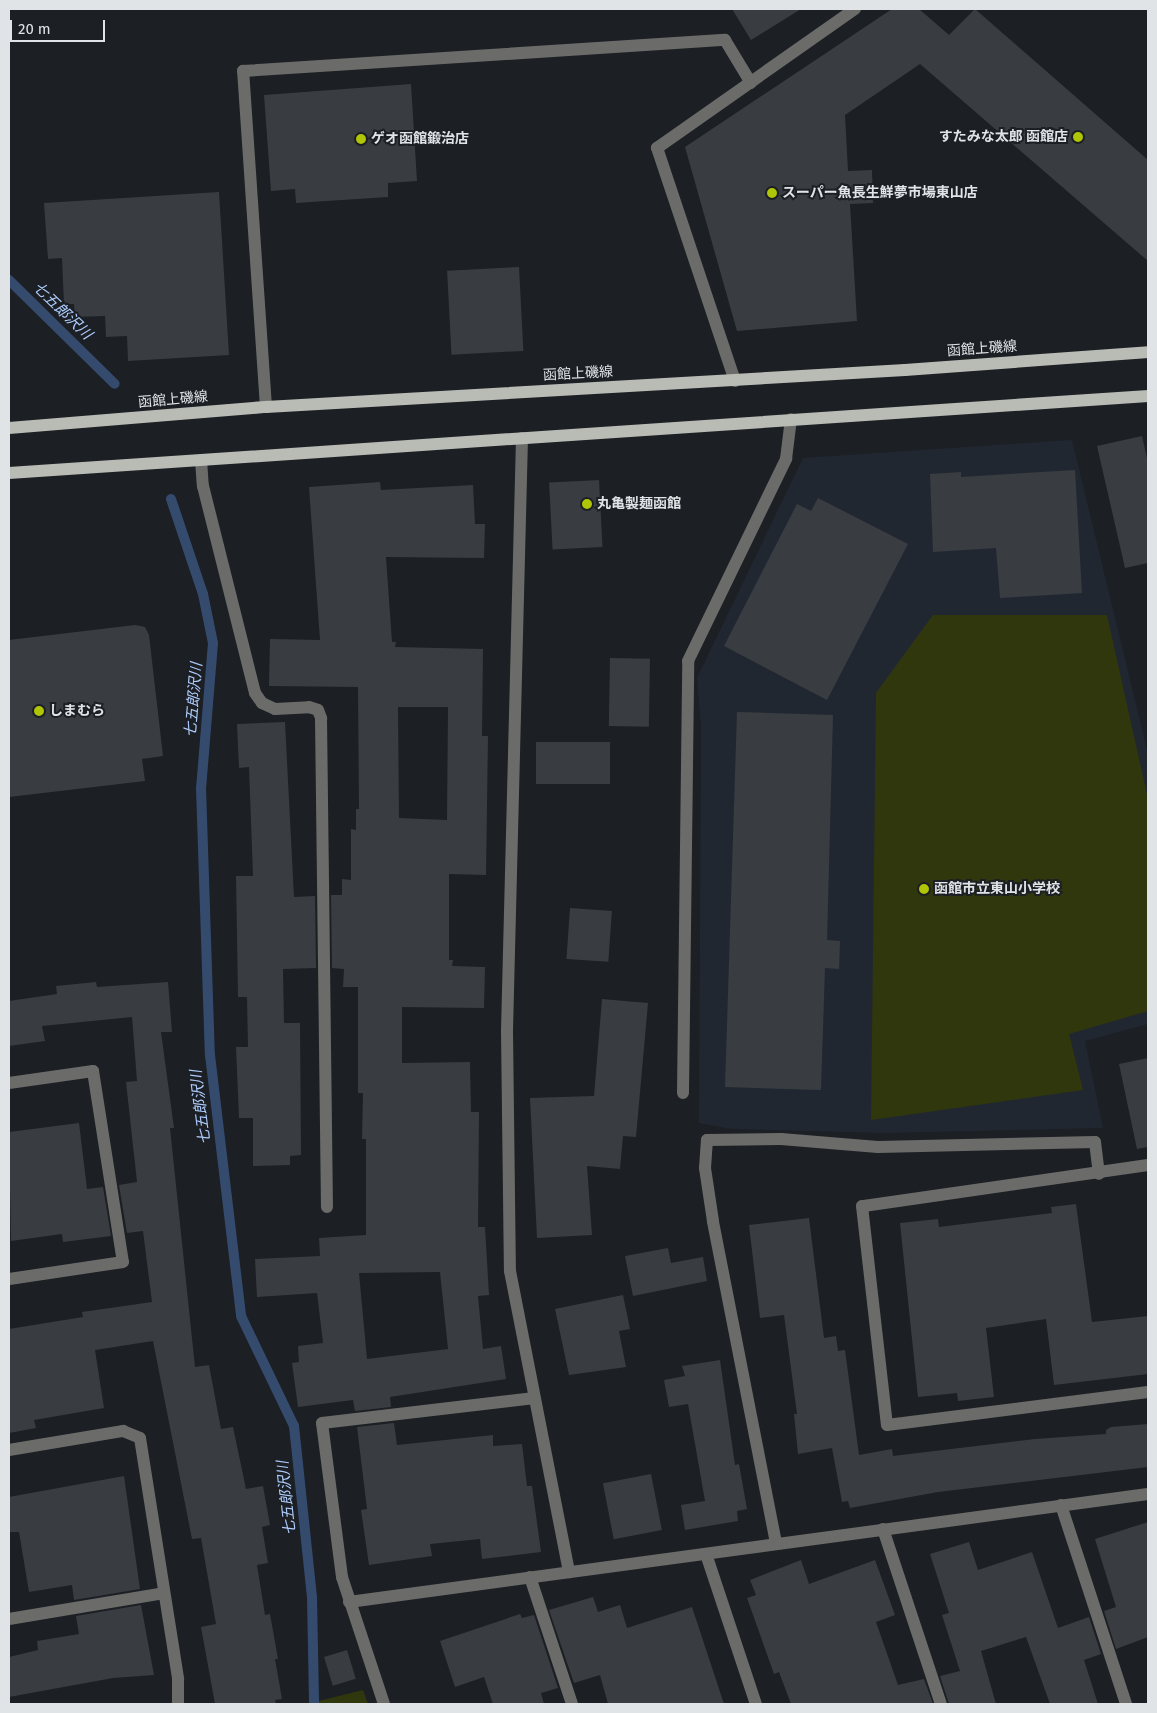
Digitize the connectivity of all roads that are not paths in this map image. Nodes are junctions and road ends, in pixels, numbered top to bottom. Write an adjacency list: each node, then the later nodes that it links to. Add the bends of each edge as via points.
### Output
1 (855, 9): 2 (street)
2 (751, 83): 4 (street, via 657,148); 6 (street, via 725,40 243,71)
3 (1148, 352): 4 (main road, 函館上磯線)
4 (735, 381): 6 (main road, 函館上磯線)
5 (1148, 396): 7 (main road)
6 (266, 407): 8 (main road, 函館上磯線)
7 (791, 419): 9 (main road); 13 (street, via 786,459 688,661)
8 (9, 428)
9 (522, 438): 10 (main road); 19 (street, via 510,887 507,1165 510,1271)
10 (201, 460): 11 (main road); 16 (street, via 203,486 255,693 262,703 275,709 309,707 318,710 321,718)
11 (9, 473)
12 (9, 1083): 17 (street, via 93,1071 123,1262)
13 (683, 1093)
14 (1148, 1166): 15 (street)
15 (1100, 1174): 18 (street, via 862,1206 887,1425); 24 (street, via 1095,1142 878,1147 781,1139 707,1140 705,1168 713,1221)
16 (327, 1207)
17 (9, 1279)
18 (1148, 1392)
19 (535, 1398): 26 (street); 29 (street, via 322,1423 342,1577)
20 (9, 1450): 28 (street, via 123,1431 140,1438)
21 (1148, 1494): 22 (street)
22 (1061, 1505): 23 (street); 36 (street)
23 (883, 1529): 24 (street); 35 (street)
24 (776, 1543): 25 (street)
25 (706, 1554): 26 (street); 34 (street)
26 (569, 1572): 27 (street)
27 (530, 1577): 29 (street); 33 (street)
28 (164, 1593): 30 (street); 31 (street, via 178,1679)
29 (349, 1602): 32 (street)
30 (9, 1619)
31 (178, 1704)
32 (384, 1704)
33 (572, 1704)
34 (756, 1704)
35 (941, 1704)
36 (1126, 1704)

